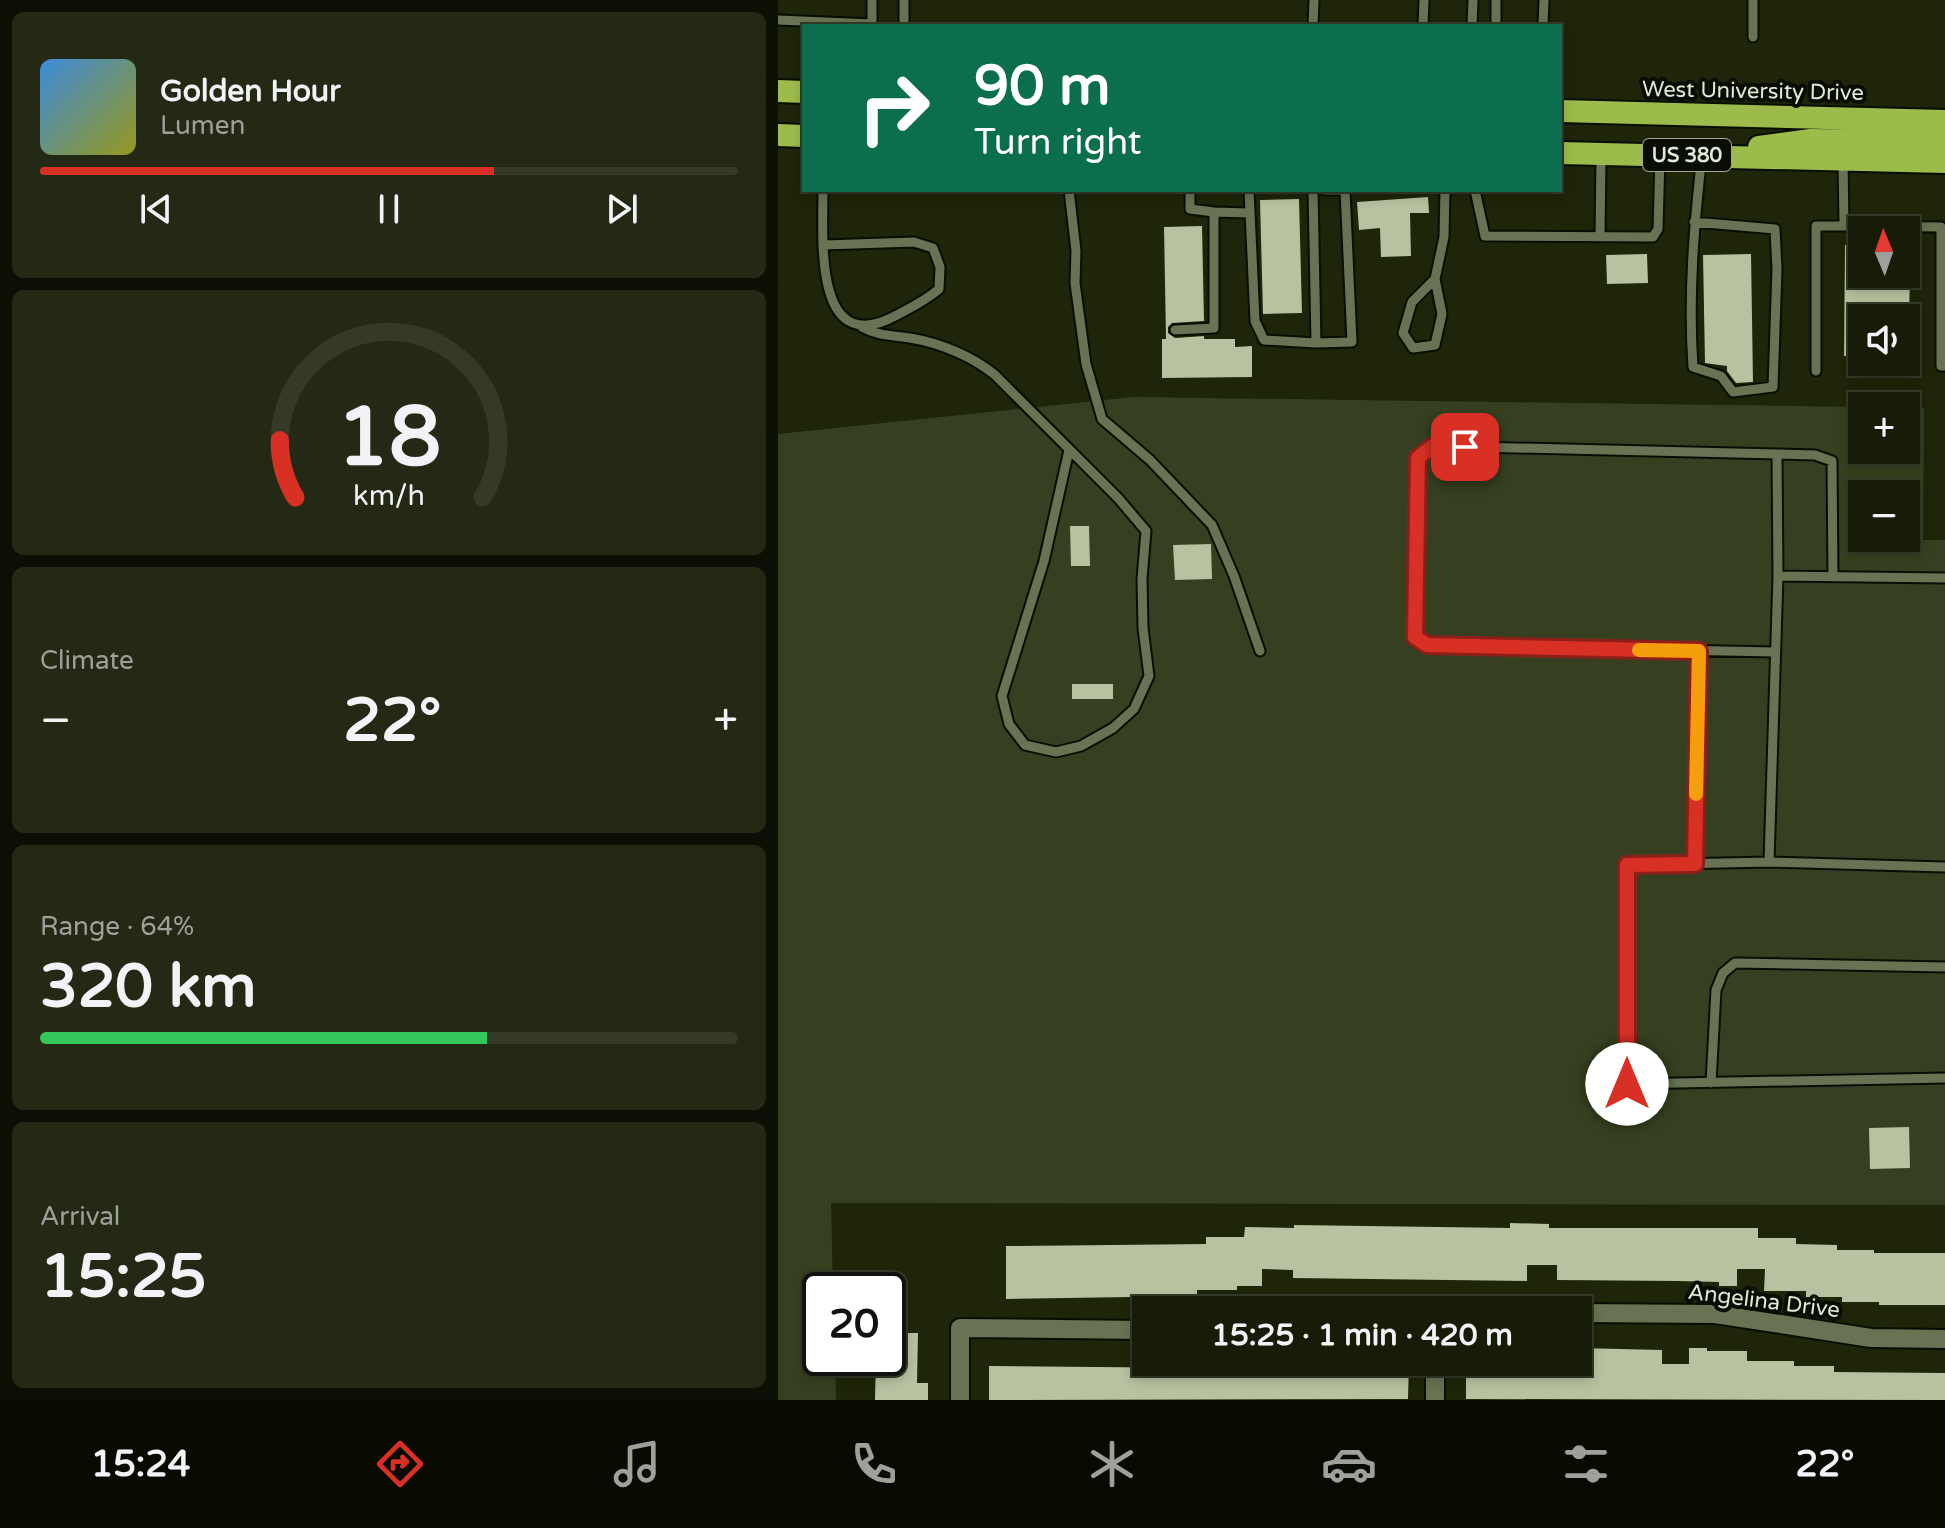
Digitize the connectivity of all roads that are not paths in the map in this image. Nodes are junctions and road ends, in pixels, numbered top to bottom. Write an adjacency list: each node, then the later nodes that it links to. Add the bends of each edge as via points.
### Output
1 (872, 0): 9 (lane, via 872,24)
2 (904, 0): 10 (lane)
3 (1314, 0): 11 (lane)
4 (1424, 0): 12 (lane)
5 (1473, 0): 13 (lane)
6 (1496, 0): 14 (lane)
7 (1544, 0): 15 (lane)
8 (1753, 0): 16 (lane)
9 (778, 20)
10 (904, 24)
11 (1313, 24)
12 (1423, 24)
13 (1472, 24)
14 (1496, 24)
15 (1543, 24)
16 (1753, 37)
17 (778, 91): 18 (highway)
18 (802, 92)
19 (1562, 111): 20 (highway, West University Drive / US 380)
20 (1945, 121)
21 (778, 135): 22 (highway)
22 (802, 136)
23 (1945, 142): 27 (highway, via 1811,140)
24 (1562, 153): 25 (highway, US 380)
25 (1601, 154): 26 (highway, US 380); 42 (lane)
26 (1660, 155): 27 (highway, US 380); 42 (lane, via 1658,229 1653,237)
27 (1702, 155): 28 (highway, US 380); 40 (lane)
28 (1843, 160): 29 (highway, US 380); 41 (lane)
29 (1945, 162)
30 (823, 192): 43 (lane)
31 (1069, 192): 55 (lane, via 1086,364 1102,419 1212,525)
32 (1190, 192): 38 (lane, via 1190,209)
33 (1249, 192): 39 (lane)
34 (1313, 192): 47 (lane)
35 (1345, 192): 47 (lane, via 1352,342)
36 (1445, 192): 44 (lane, via 1444,237)
37 (1475, 192): 42 (lane, via 1485,236)
38 (1214, 212): 39 (lane); 46 (lane, via 1214,328)
39 (1249, 213): 47 (lane, via 1255,321 1264,340)
40 (1694, 222): 40 (lane, via 1693,367 1721,376 1733,392 1773,387 1775,229)
41 (1844, 226): 48 (lane, via 1941,227); 49 (lane, via 1816,226)
42 (1600, 236)
43 (824, 245): 45 (lane, via 834,309); 45 (lane, via 914,242 933,248 940,267 939,289 925,302)
44 (1435, 279): 44 (lane, via 1412,302 1403,333 1413,348 1435,345 1442,314)
45 (862, 327): 50 (lane, via 980,362)
46 (1175, 330)
47 (1316, 343)
48 (1945, 366)
49 (1816, 371)
50 (1069, 450): 50 (lane, via 1146,531 1142,604 1149,676 1134,709 1113,728 1081,746 1056,752 1025,745 1009,724 1002,696 1044,561)
51 (1777, 454): 52 (lane); 53 (lane, via 1832,461); 56 (lane, via 1433,446 1418,458 1415,637 1427,645)
52 (1778, 576): 53 (lane); 57 (lane)
53 (1833, 577): 54 (lane)
54 (1945, 578)
55 (1260, 651)
56 (1699, 651): 57 (lane); 59 (lane)
57 (1775, 652): 58 (lane)
58 (1769, 862): 59 (lane); 60 (lane)
59 (1695, 864): 63 (lane, via 1627,865 1627,1084)
60 (1945, 867)
61 (1945, 967): 63 (lane, via 1735,963 1723,973 1716,990)
62 (1945, 1078): 63 (lane)
63 (1711, 1083)
64 (1592, 1313): 66 (street, Angelina Drive, via 1715,1314 1871,1338)
65 (1132, 1330): 68 (street, via 960,1328)
66 (1945, 1339)
67 (1435, 1376): 69 (street)
68 (960, 1400)
69 (1435, 1400)

